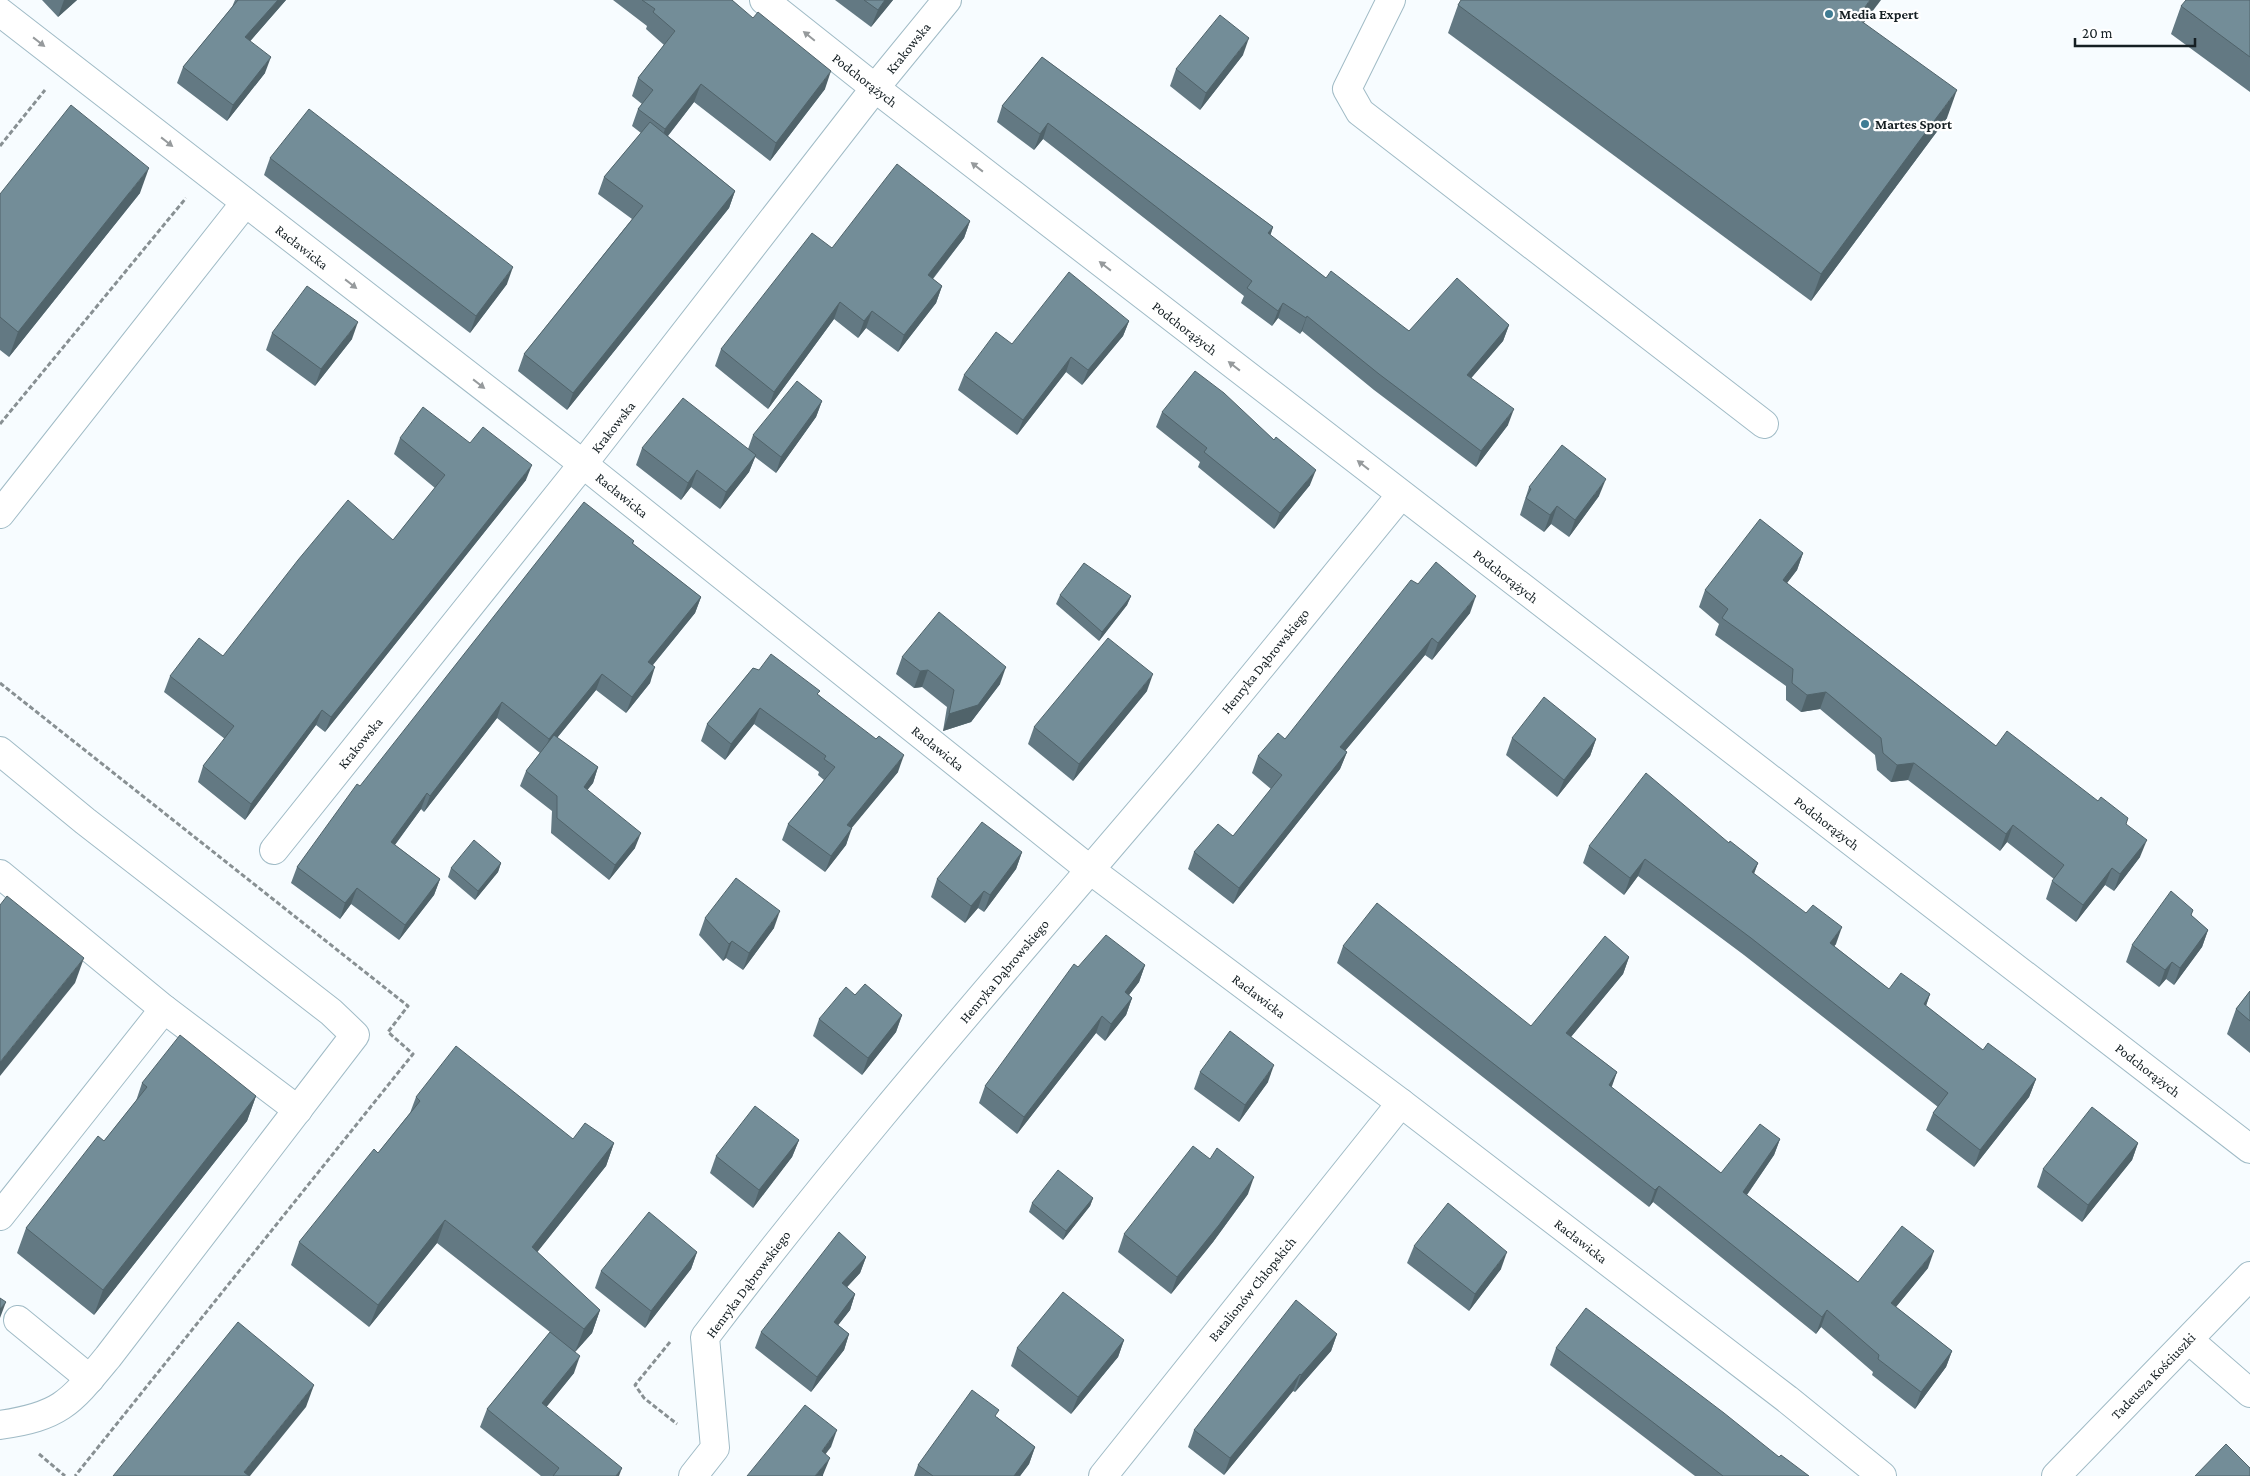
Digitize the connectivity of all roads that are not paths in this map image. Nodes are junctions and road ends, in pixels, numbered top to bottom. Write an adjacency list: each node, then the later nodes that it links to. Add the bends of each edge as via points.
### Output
1 (764, 0): 5 (street, Podchorążych, one-way to 1)
2 (947, 0): 5 (street, Krakowska)
3 (1392, 0): 7 (street, via 1347,89 1360,112)
4 (0, 12): 6 (street, Racławicka, one-way to 6)
5 (875, 88): 8 (street, Krakowska); 9 (street, Podchorążych, one-way to 5)
6 (246, 203): 8 (street, Racławicka, one-way to 8); 10 (street)
7 (1764, 424)
8 (583, 464): 12 (street, Krakowska); 13 (street, Racławicka)
9 (1401, 495): 13 (street, Henryka Dąbrowskiego, via 1183,761); 18 (street, Podchorążych)
10 (0, 514)
11 (0, 751): 17 (street, via 331,1012 355,1035)
12 (274, 850)
13 (1089, 869): 16 (street, Racławicka); 26 (street, Henryka Dąbrowskiego, via 784,1234 705,1338 715,1448)
14 (0, 874): 15 (street)
15 (164, 1010): 17 (street); 19 (street)
16 (1401, 1103): 27 (street, Batalionów Chłopskich); 28 (street, Racławicka)
17 (298, 1110): 23 (street)
18 (2250, 1149)
19 (0, 1216)
20 (2250, 1276): 22 (street, Tadeusza Kościuszki)
21 (18, 1320): 23 (street)
22 (2189, 1340): 24 (street); 29 (street, Tadeusza Kościuszki)
23 (90, 1379): 25 (street, via 70,1401 54,1411)
24 (2250, 1393)
25 (0, 1425)
26 (693, 1476)
27 (1103, 1476)
28 (1882, 1476)
29 (2056, 1476)

